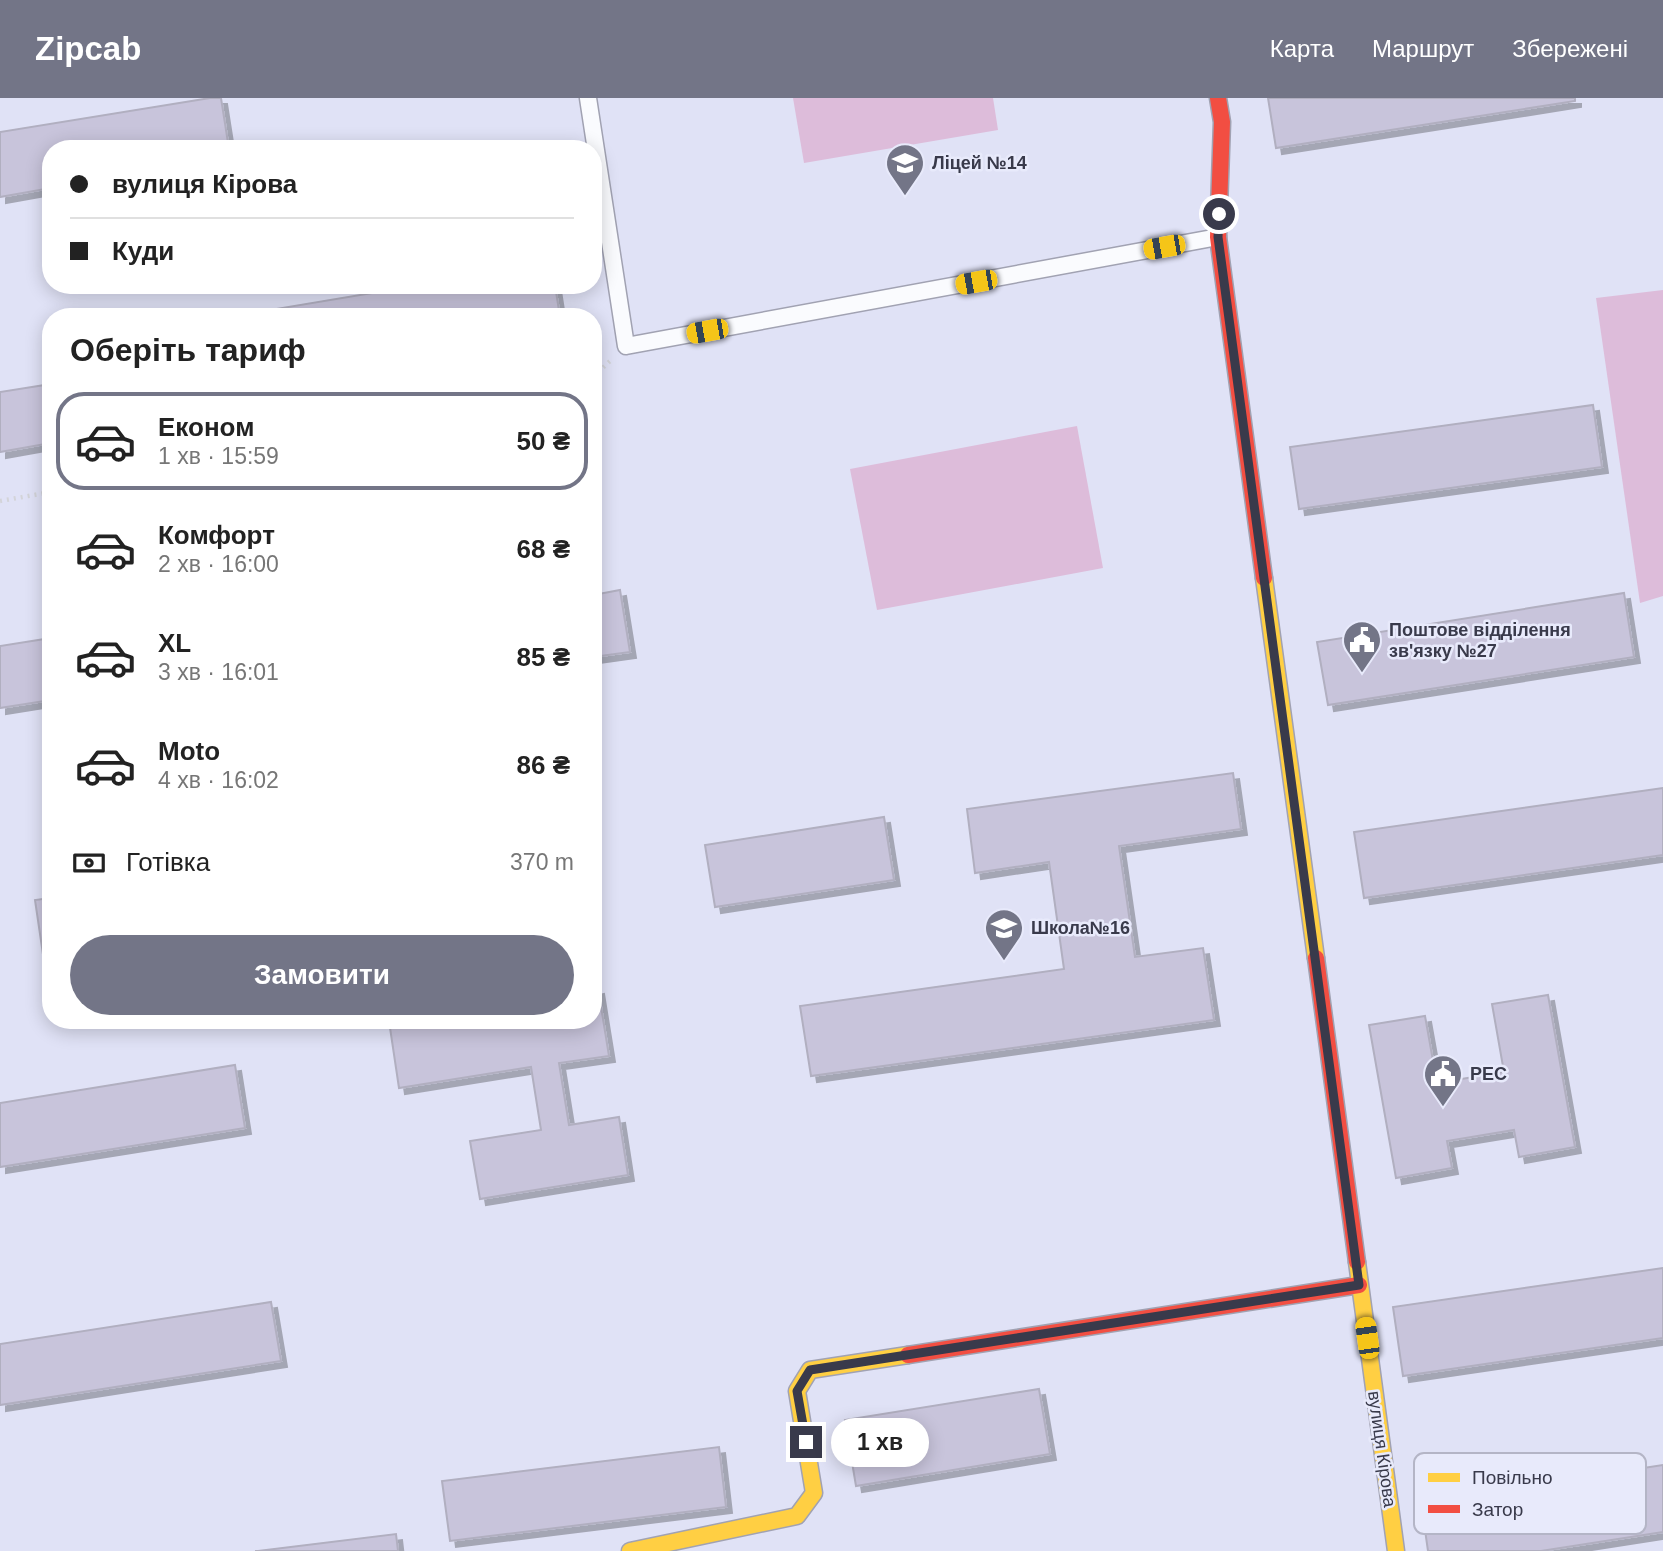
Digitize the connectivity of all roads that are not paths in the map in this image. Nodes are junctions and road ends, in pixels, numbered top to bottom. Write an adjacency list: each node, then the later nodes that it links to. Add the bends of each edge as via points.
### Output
1 (588, 98): 3 (lane)
2 (1218, 98): 5 (street, вулиця Кірова, via 1222,122)
3 (594, 140)
4 (602, 189): 5 (lane, via 626,346)
5 (1218, 237): 6 (street, вулиця Кірова)
6 (1359, 1285): 7 (street, via 810,1370 797,1391 814,1493 797,1516); 8 (street, вулиця Кірова)
7 (630, 1551)
8 (1396, 1551)

